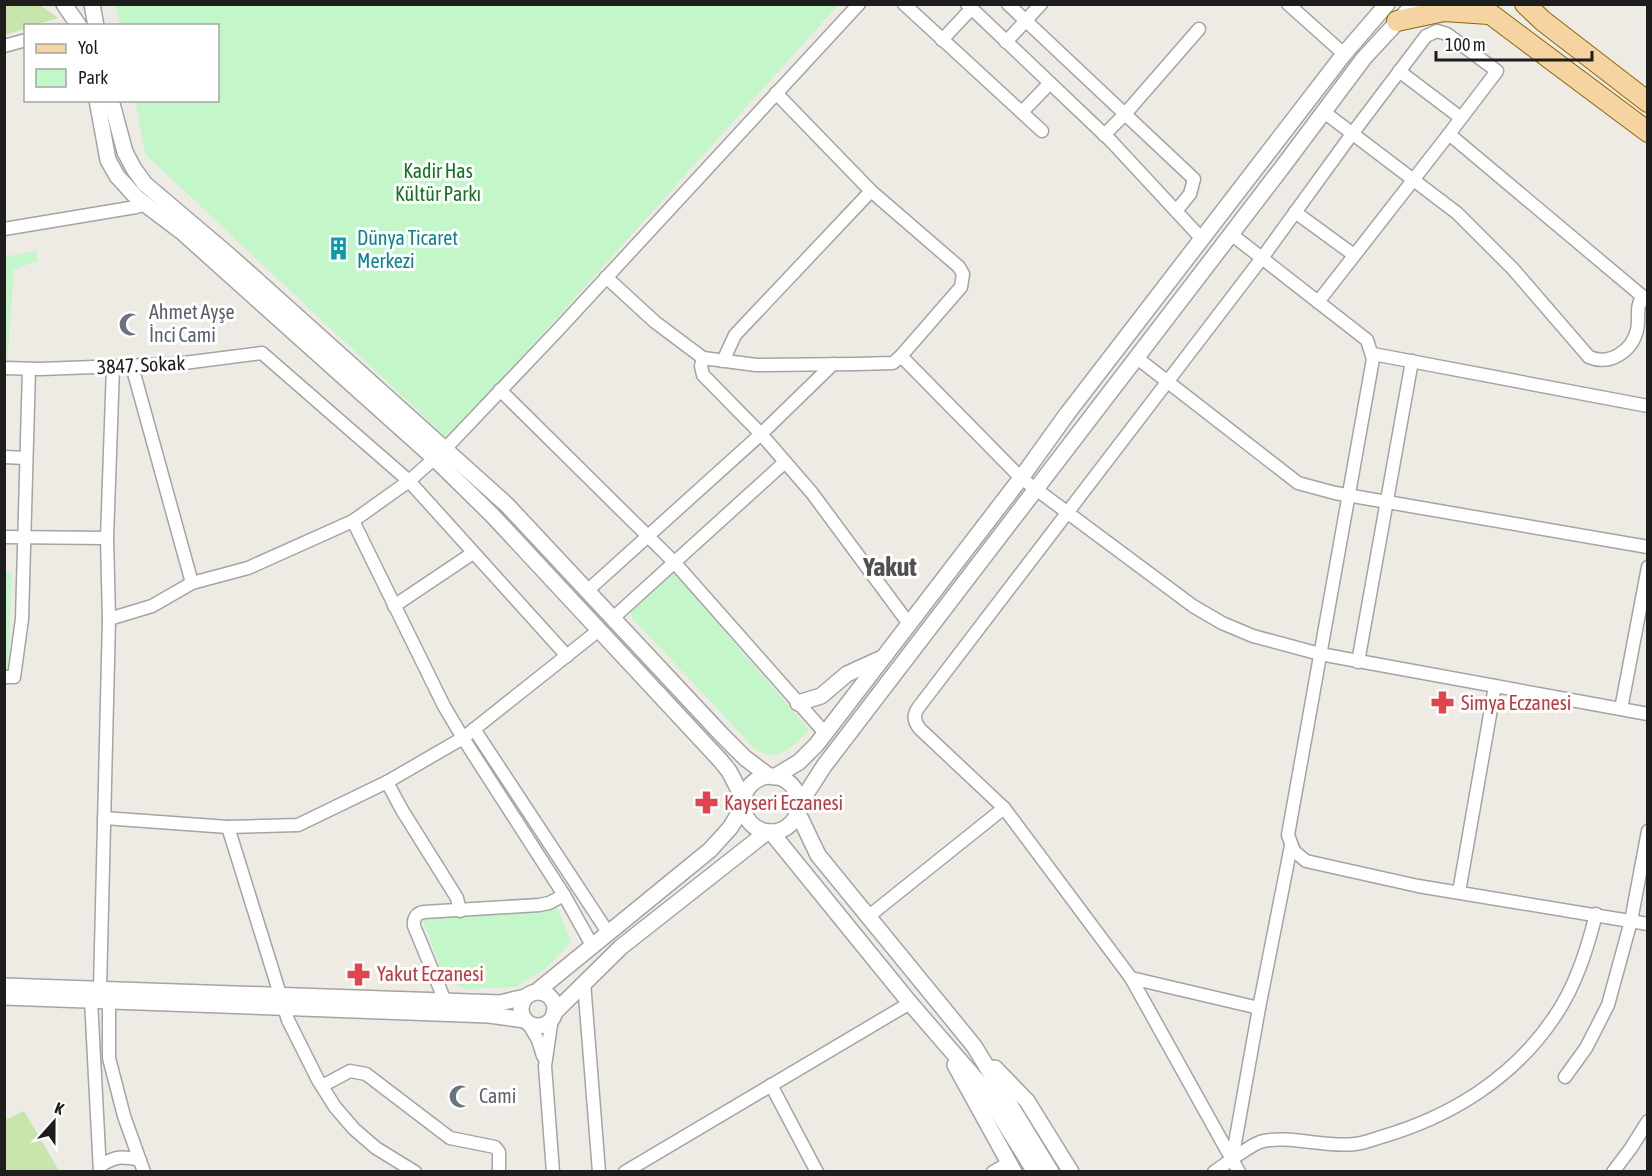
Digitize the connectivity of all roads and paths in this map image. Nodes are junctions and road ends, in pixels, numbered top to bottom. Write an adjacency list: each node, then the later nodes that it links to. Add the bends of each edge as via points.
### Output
1 (64, 4): 14 (street)
2 (92, 4): 15 (street)
3 (859, 4): 24 (street)
4 (904, 4): 18 (street)
5 (1008, 4): 13 (street)
6 (1041, 4): 13 (street)
7 (1288, 4): 21 (street)
8 (1414, 4): 12 (street)
9 (1525, 4): 27 (main road)
10 (969, 7): 18 (street); 19 (street)
11 (1483, 9): 12 (main road); 33 (main road)
12 (1392, 13): 21 (street); 29 (street)
13 (1026, 21): 19 (street); 30 (street)
14 (78, 24)
15 (96, 24)
16 (1199, 29): 30 (street)
17 (24, 40): 20 (street)
18 (942, 40): 28 (street)
19 (1006, 42): 23 (street)
20 (4, 45)
21 (1344, 54): 44 (street)
22 (1399, 71): 31 (street); 31 (street, via 1426,36 1437,31 1447,34 1497,71); 34 (street)
23 (1050, 83): 28 (street); 36 (street)
24 (776, 93): 38 (street); 47 (street)
25 (97, 102): 39 (street, via 108,160 117,176)
26 (112, 102): 65 (street, via 125,152 145,184 231,257)
27 (1647, 102)
28 (1022, 112): 32 (street)
29 (1323, 112): 34 (street); 43 (street)
30 (1125, 114): 36 (street); 40 (street, via 1194,179 1190,194)
31 (1461, 118): 35 (street)
32 (1042, 131)
33 (1647, 132)
34 (1352, 134): 37 (street); 41 (street)
35 (1449, 134): 37 (street); 48 (street)
36 (1104, 135): 40 (street)
37 (1413, 180): 45 (street); 48 (street, via 1485,240 1589,357 1612,359 1621,353 1633,340 1638,305)
38 (871, 191): 51 (street, via 958,267 963,277 961,287); 54 (street, via 735,335)
39 (145, 204): 42 (street); 65 (street)
40 (1176, 211): 44 (street)
41 (1295, 212): 45 (street); 46 (street)
42 (4, 229)
43 (1231, 234): 46 (street); 53 (street)
44 (1202, 239): 69 (street)
45 (1354, 255): 49 (street)
46 (1262, 258): 49 (street); 61 (street)
47 (606, 277): 52 (street); 62 (street)
48 (1645, 299)
49 (1318, 302): 50 (street, via 1367,340)
50 (1373, 354): 55 (street); 72 (street)
51 (901, 356): 56 (street, via 893,363); 69 (street)
52 (703, 358): 54 (street); 64 (street, via 703,375)
53 (1137, 358): 61 (street); 71 (street)
54 (723, 361): 56 (street, via 756,365)
55 (1412, 361): 63 (street); 73 (street)
56 (833, 364): 64 (street)
57 (132, 366): 58 (street, 3847. Sokak); 70 (street, 3847. Sokak, via 262,353); 84 (street)
58 (113, 367): 60 (street, 3847. Sokak); 79 (street)
59 (4, 368): 60 (street, 3847. Sokak)
60 (29, 369): 67 (street)
61 (1167, 382): 72 (street, via 1298,483); 74 (street)
62 (500, 390): 65 (street); 76 (street)
63 (1647, 406)
64 (761, 434): 68 (street); 76 (street)
65 (439, 454): 70 (street); 85 (street, via 507,505); 90 (street)
66 (4, 458): 67 (street)
67 (27, 458): 78 (street)
68 (785, 462): 82 (street); 89 (street)
69 (1021, 478): 71 (street); 89 (street)
70 (409, 481): 75 (street); 81 (street, 3847. Sokak)
71 (1036, 489): 74 (street); 106 (street, via 824,766)
72 (1349, 495): 73 (street); 91 (street)
73 (1388, 502): 80 (street); 94 (street)
74 (1067, 513): 91 (street, via 1207,615 1253,636); 107 (street, via 915,715 920,729)
75 (353, 521): 84 (street, via 248,568); 86 (street)
76 (648, 536): 82 (street); 85 (street)
77 (4, 537): 78 (street)
78 (24, 537): 79 (street); 95 (street, via 22,619 14,677)
79 (107, 538): 88 (street)
80 (1647, 547)
81 (473, 553): 86 (street); 92 (street, 3847. Sokak)
82 (674, 562): 87 (street); 97 (street)
83 (1647, 567): 98 (street)
84 (192, 583): 88 (street, via 152,606)
85 (587, 591): 87 (street)
86 (394, 606): 102 (street)
87 (613, 618): 103 (street, via 721,734)
88 (109, 619): 108 (street)
89 (909, 624): 93 (street)
90 (599, 630): 92 (street); 105 (street, via 720,760)
91 (1320, 654): 94 (street); 112 (street, via 1288,835)
92 (567, 656): 100 (street)
93 (883, 658): 97 (street, via 847,674 821,696); 101 (street)
94 (1358, 662): 96 (street)
95 (4, 677)
96 (1495, 686): 98 (street); 113 (street)
97 (798, 703): 101 (street)
98 (1621, 709): 99 (street)
99 (1647, 714)
100 (474, 729): 102 (street); 120 (street)
101 (825, 733): 103 (street, via 807,756)
102 (462, 738): 104 (street); 114 (street)
103 (771, 777): 105 (street, via 752,783); 106 (street, via 793,787)
104 (387, 782): 109 (street, via 298,825); 115 (street, via 457,898)
105 (743, 803): 111 (street, via 750,823); 120 (street, via 730,828 710,850)
106 (798, 808): 111 (street, via 785,828); 117 (street, via 818,855)
107 (1004, 808): 117 (street); 122 (street)
108 (104, 818): 109 (street); 126 (street)
109 (228, 826): 128 (street)
110 (1647, 831): 118 (street)
111 (769, 832): 123 (street, via 621,947); 130 (street)
112 (1291, 846): 113 (street, via 1306,861); 131 (street)
113 (1459, 892): 116 (street)
114 (564, 895): 115 (street, via 545,904); 121 (street)
115 (460, 910): 129 (street, via 421,912 414,920)
116 (1596, 914): 118 (street); 141 (street, via 1583,960 1554,1018 1526,1052 1479,1093 1428,1121 1368,1142 1338,1146 1260,1143)
117 (869, 916): 135 (street)
118 (1631, 921): 119 (street); 137 (street, via 1608,1005 1586,1048)
119 (1647, 924)
120 (609, 934): 121 (street)
121 (593, 947): 125 (street)
122 (1131, 978): 131 (street); 141 (street)
123 (584, 982): 132 (street); 148 (street)
124 (4, 986): 126 (street)
125 (531, 995): 129 (street, via 500,1003); 132 (street, via 541,992 550,998); 133 (street, via 521,1008)
126 (100, 997): 127 (street); 128 (street); 142 (street, via 124,1116); 144 (street)
127 (4, 998)
128 (282, 1001): 129 (street); 133 (street, via 489,1015); 139 (street, via 293,1032)
129 (445, 1001)
130 (910, 1003): 134 (street); 138 (street)
131 (1259, 1008): 141 (street)
132 (553, 1016): 133 (street, via 539,1026); 136 (street)
133 (526, 1022): 136 (street, via 540,1045)
134 (939, 1036): 143 (street); 152 (street, via 981,1085)
135 (974, 1046): 153 (street); 154 (street, via 1027,1101)
136 (545, 1066): 147 (street)
137 (1564, 1077)
138 (771, 1085): 149 (street); 150 (street)
139 (322, 1086): 145 (street, via 354,1129); 146 (street, via 350,1071 366,1074 450,1138 495,1147 499,1152)
140 (1647, 1121): 157 (street)
141 (1232, 1160): 155 (street); 156 (street)
142 (142, 1166): 144 (street, via 124,1156 110,1160)
143 (1012, 1167): 151 (street)
144 (100, 1169)
145 (415, 1172)
146 (499, 1172)
147 (553, 1172)
148 (599, 1172)
149 (626, 1172)
150 (817, 1172)
151 (993, 1172)
152 (1035, 1172)
153 (1051, 1172)
154 (1071, 1172)
155 (1214, 1172)
156 (1239, 1172)
157 (1613, 1172)

